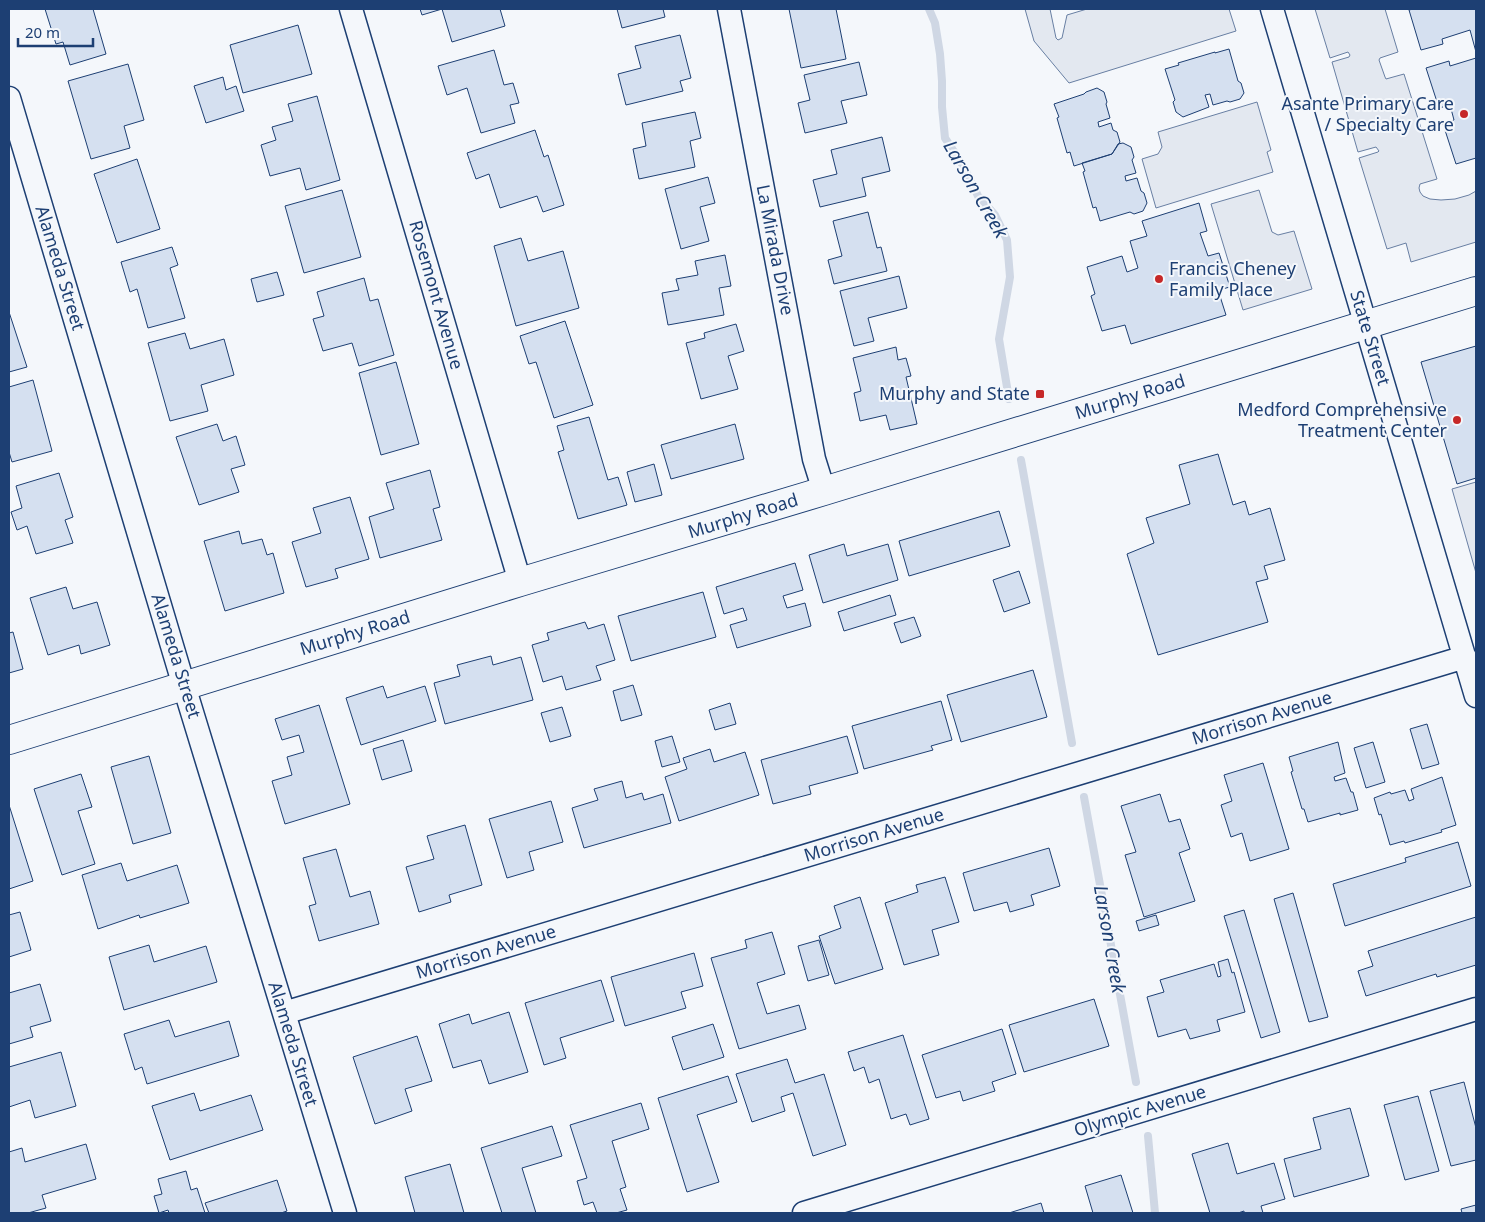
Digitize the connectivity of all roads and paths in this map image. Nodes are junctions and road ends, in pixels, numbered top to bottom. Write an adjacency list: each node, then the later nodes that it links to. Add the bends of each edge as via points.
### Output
1 (351, 9): 8 (street, Rosemont Avenue)
2 (729, 9): 7 (street, La Mirada Drive, via 814,459)
3 (1272, 9): 6 (street, State Street)
4 (9, 98): 10 (street, Alameda Street)
5 (1476, 291): 6 (street, Murphy Road)
6 (1366, 325): 7 (street, Murphy Road); 9 (street, State Street)
7 (824, 491): 8 (street, Murphy Road)
8 (520, 582): 10 (street, Murphy Road)
9 (1465, 656): 11 (street, State Street); 14 (street, Morrison Avenue)
10 (184, 686): 12 (street, Murphy Road); 14 (street, Alameda Street)
11 (1476, 696)
12 (9, 740)
13 (1476, 1009): 16 (street, Olympic Avenue)
14 (284, 1013): 15 (street, Alameda Street)
15 (345, 1213)
16 (804, 1213)

